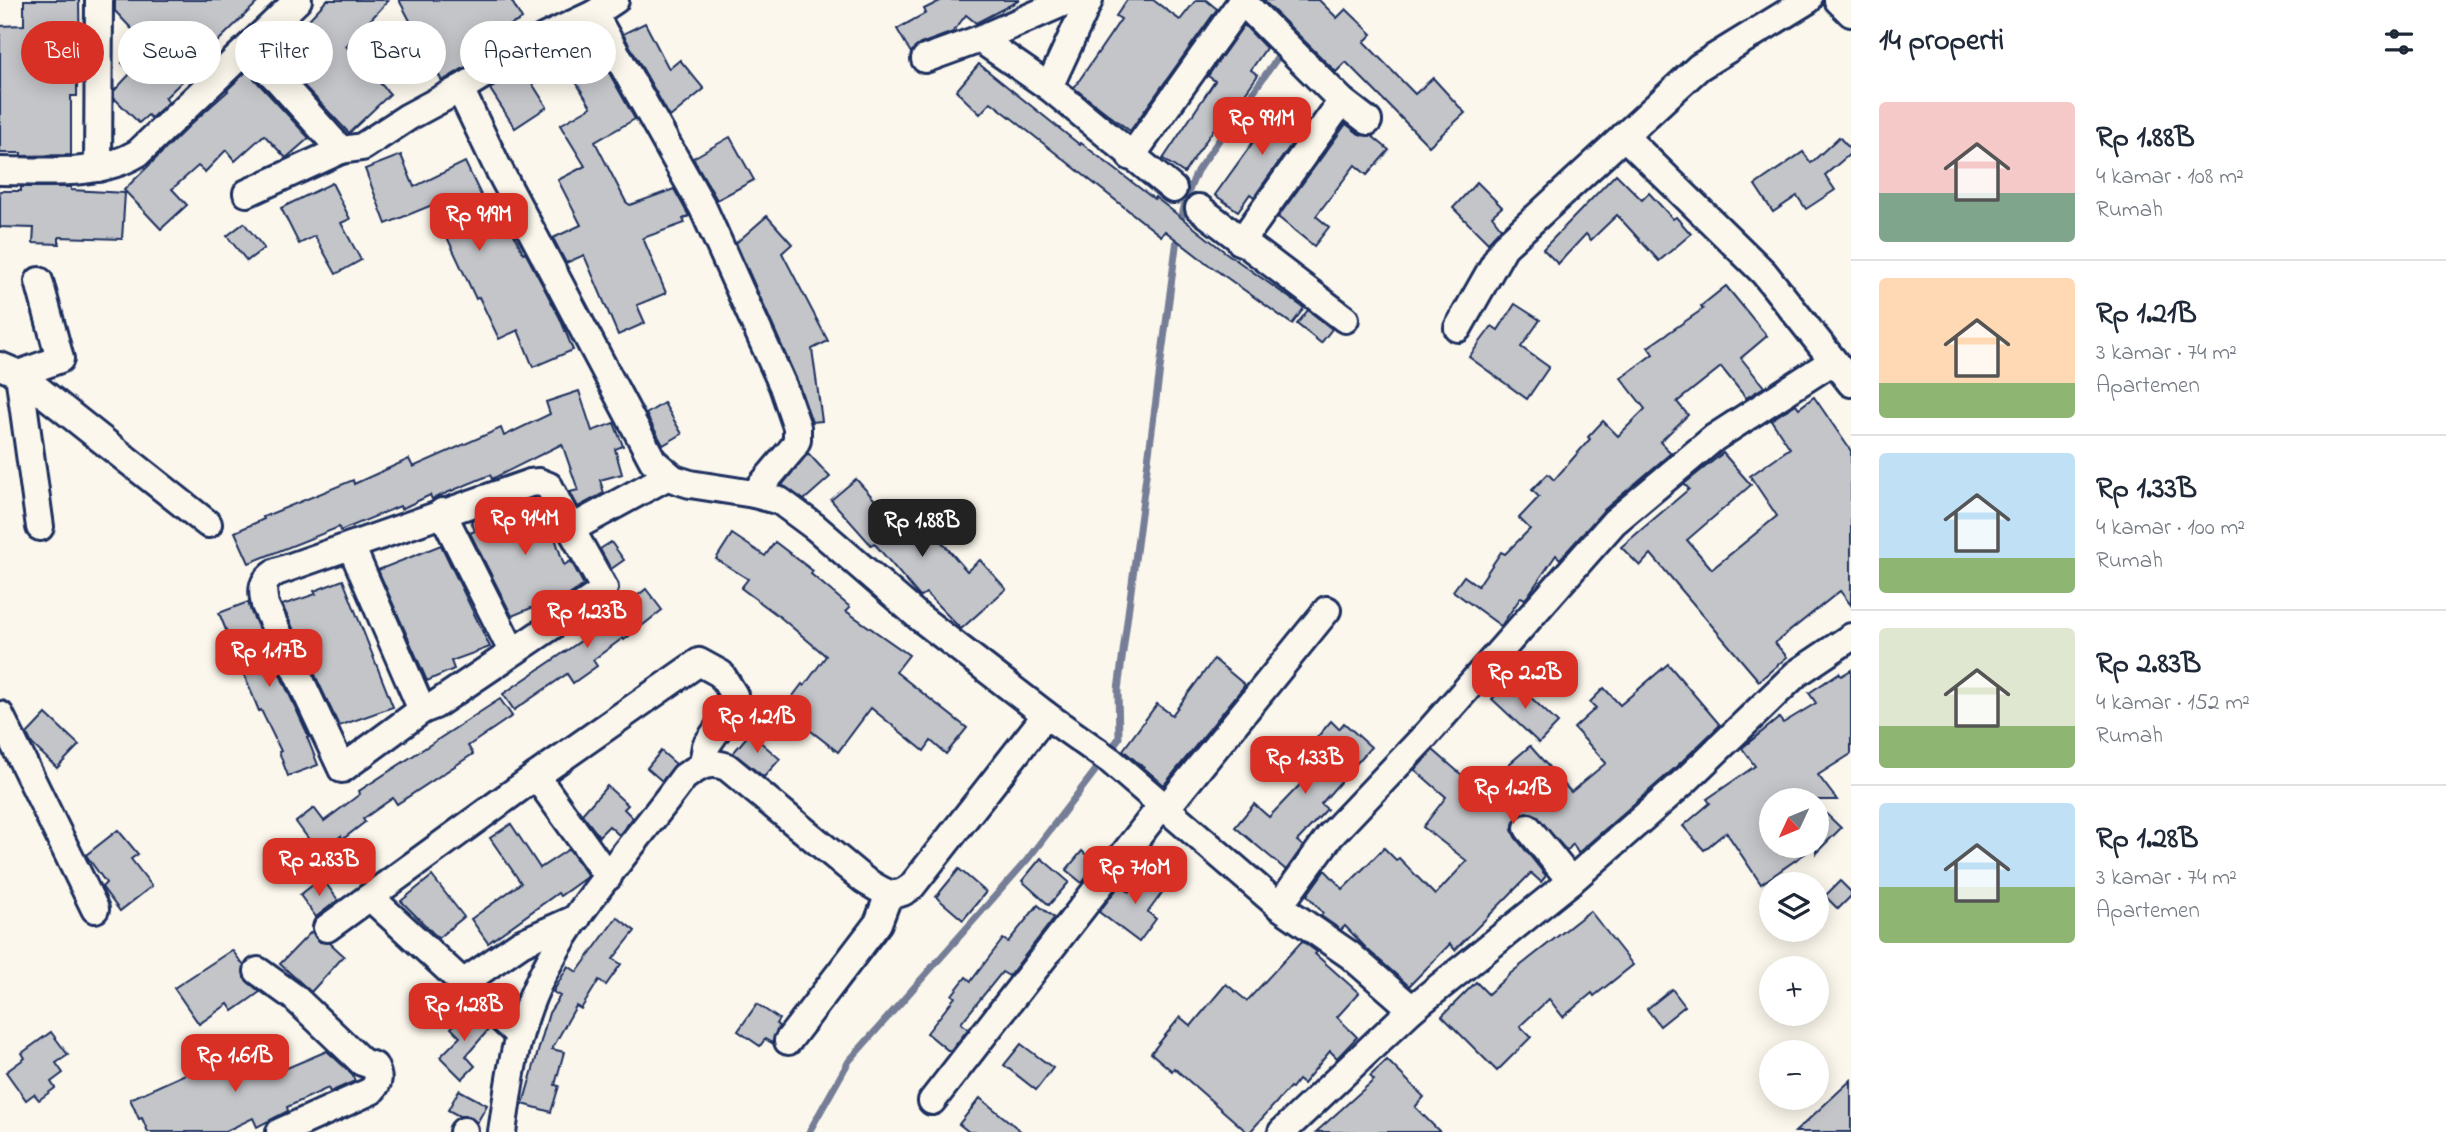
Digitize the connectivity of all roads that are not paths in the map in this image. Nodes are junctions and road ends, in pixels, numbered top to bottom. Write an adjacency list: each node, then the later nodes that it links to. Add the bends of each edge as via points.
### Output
1 (99, 0): 22 (street)
2 (298, 0): 10 (street)
3 (1069, 0): 11 (street)
4 (1089, 0): 15 (street)
5 (1242, 0): 17 (street); 21 (street)
6 (1808, 0): 19 (street, via 1699,67)
7 (1838, 0): 9 (street)
8 (604, 7): 16 (street); 35 (street, via 703,208 797,427 793,448)
9 (1851, 13)
10 (276, 21)
11 (980, 39): 12 (street); 15 (street)
12 (925, 59)
13 (235, 60): 22 (street, via 138,153)
14 (282, 84): 20 (street)
15 (1049, 87): 21 (street)
16 (460, 89): 20 (street, via 362,147); 34 (street, via 625,412 653,461)
17 (1342, 102): 18 (street); 27 (street)
18 (1368, 121)
19 (1624, 136): 30 (street, via 1504,247); 31 (street, via 1763,274)
20 (341, 150): 25 (street)
21 (1131, 156): 24 (street)
22 (98, 168): 23 (street)
23 (0, 171)
24 (1173, 189)
25 (247, 193)
26 (1199, 208): 27 (street)
27 (1241, 242): 29 (street)
28 (39, 281): 32 (street, via 60,359)
29 (1345, 319)
30 (1458, 328)
31 (1833, 361): 33 (street); 55 (street, via 1714,438 1615,522 1426,735 1329,836)
32 (10, 370): 37 (street); 38 (street)
33 (1851, 383)
34 (668, 476): 35 (street); 39 (street)
35 (754, 494): 46 (street, via 780,501 815,527 919,617)
36 (443, 512): 39 (street, via 539,482 549,486); 40 (street); 43 (street)
37 (208, 524)
38 (40, 527)
39 (571, 529): 43 (street, via 604,588)
40 (351, 546): 44 (street); 44 (street, via 265,579 261,586 265,606 342,769)
41 (1327, 610): 49 (street)
42 (1851, 636): 52 (street, via 1796,674)
43 (512, 651): 44 (street)
44 (422, 710)
45 (0, 715): 56 (street)
46 (1046, 715): 49 (street); 53 (street, via 912,886 902,894)
47 (703, 764): 48 (street, via 706,746 733,707 734,695 721,674 699,662); 51 (street, via 684,777); 53 (street, via 727,767 864,880)
48 (536, 776): 51 (street); 54 (street)
49 (1165, 806): 55 (street); 64 (street)
50 (1528, 828): 52 (street)
51 (608, 877): 57 (street)
52 (1571, 881): 61 (street)
53 (889, 894): 63 (street, via 878,923)
54 (370, 897): 58 (street); 60 (street)
55 (1279, 906): 61 (street, via 1350,954)
56 (94, 909)
57 (577, 918): 60 (street, via 521,943); 62 (street, via 535,991)
58 (327, 928)
59 (258, 971): 65 (street, via 294,997 362,1062 374,1066 379,1076 371,1091)
60 (463, 983): 62 (street)
61 (1412, 1009): 67 (street)
62 (519, 1035): 66 (street)
63 (788, 1041)
64 (932, 1101)
65 (295, 1129)
66 (502, 1132)
67 (1282, 1132)

